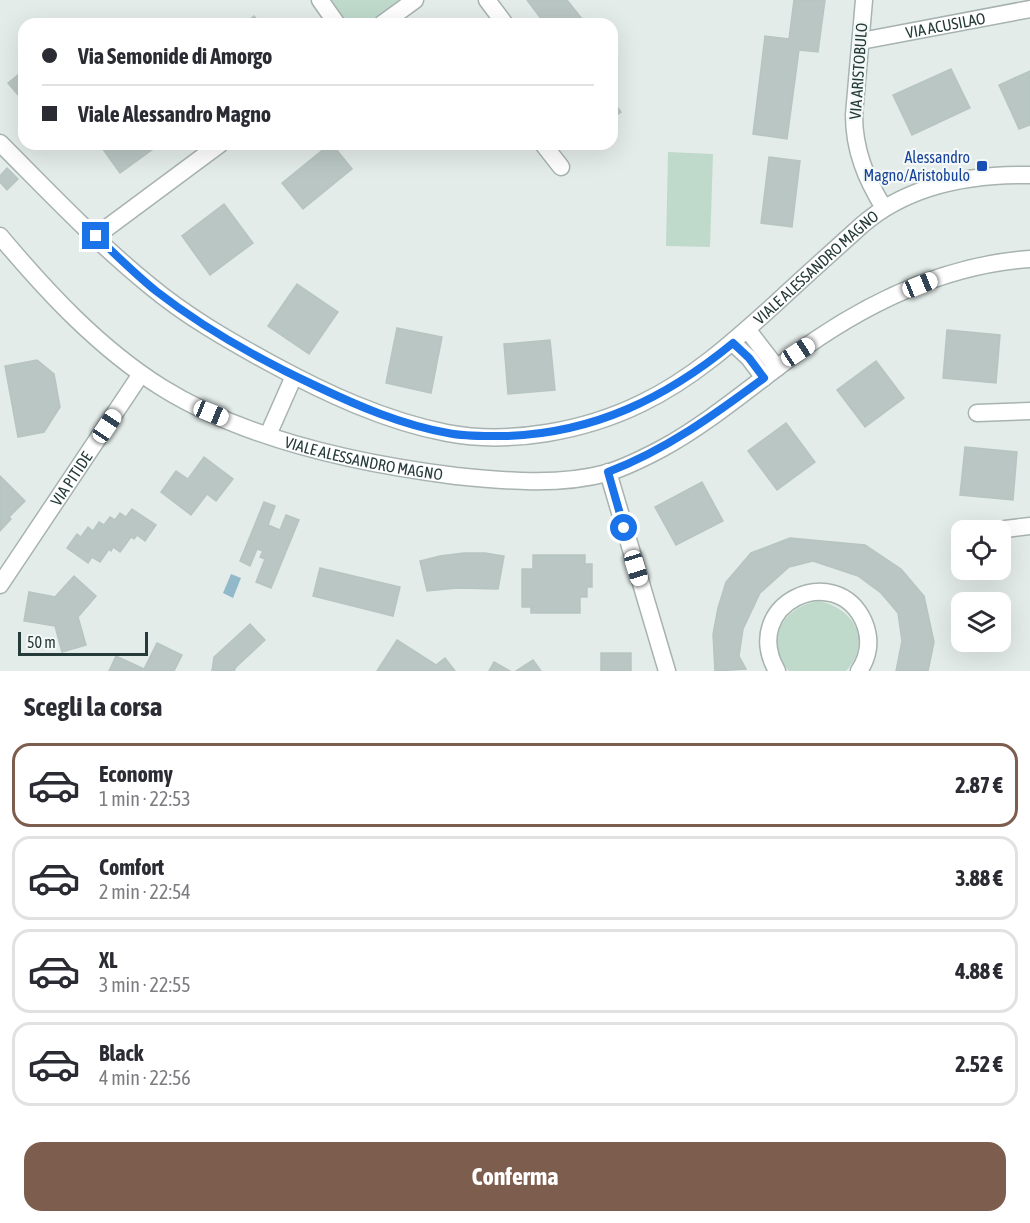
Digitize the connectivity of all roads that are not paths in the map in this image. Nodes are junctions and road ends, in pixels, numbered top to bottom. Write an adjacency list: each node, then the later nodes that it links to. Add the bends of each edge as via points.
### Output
1 (320, 0): 6 (street)
2 (415, 0): 7 (street)
3 (487, 0): 8 (street)
4 (864, 0): 9 (street, VIA ARISTOBULO)
5 (1030, 9): 9 (street, VIA ACUSILAO)
6 (334, 18)
7 (390, 18)
8 (500, 18)
9 (861, 41): 15 (street, VIA ARISTOBULO, via 854,134 864,170)
10 (0, 143): 17 (street, VIALE ALESSANDRO MAGNO)
11 (212, 150): 17 (street)
12 (548, 150): 13 (street)
13 (561, 167)
14 (1030, 175): 15 (street, VIALE ALESSANDRO MAGNO, via 986,176 941,184)
15 (884, 208): 19 (street, VIALE ALESSANDRO MAGNO)
16 (0, 236): 22 (street, VIALE ALESSANDRO MAGNO, via 67,310)
17 (96, 236): 23 (street, VIALE ALESSANDRO MAGNO, via 185,312)
18 (1030, 259): 21 (street, VIALE ALESSANDRO MAGNO, via 963,270 920,285 866,310)
19 (747, 329): 20 (street, VIALE ALESSANDRO MAGNO); 21 (street)
20 (733, 343): 21 (street); 23 (street, VIALE ALESSANDRO MAGNO, via 694,372 634,407 574,428 531,434 459,435 422,427 360,406)
21 (771, 373): 27 (street, VIALE ALESSANDRO MAGNO, via 676,440)
22 (141, 374): 26 (street, VIALE ALESSANDRO MAGNO, via 185,401); 30 (street, VIA PITIDE)
23 (294, 375): 26 (street)
24 (1030, 411): 25 (street)
25 (977, 413)
26 (268, 435): 27 (street, VIALE ALESSANDRO MAGNO, via 348,458 463,477 550,481)
27 (608, 472): 31 (street)
28 (1030, 526): 29 (street)
29 (1011, 528)
30 (0, 585)
31 (667, 671)
32 (777, 671): 33 (street, via 768,644 777,613 803,594 819,592 835,594 860,614 867,630 868,647)
33 (859, 671)

